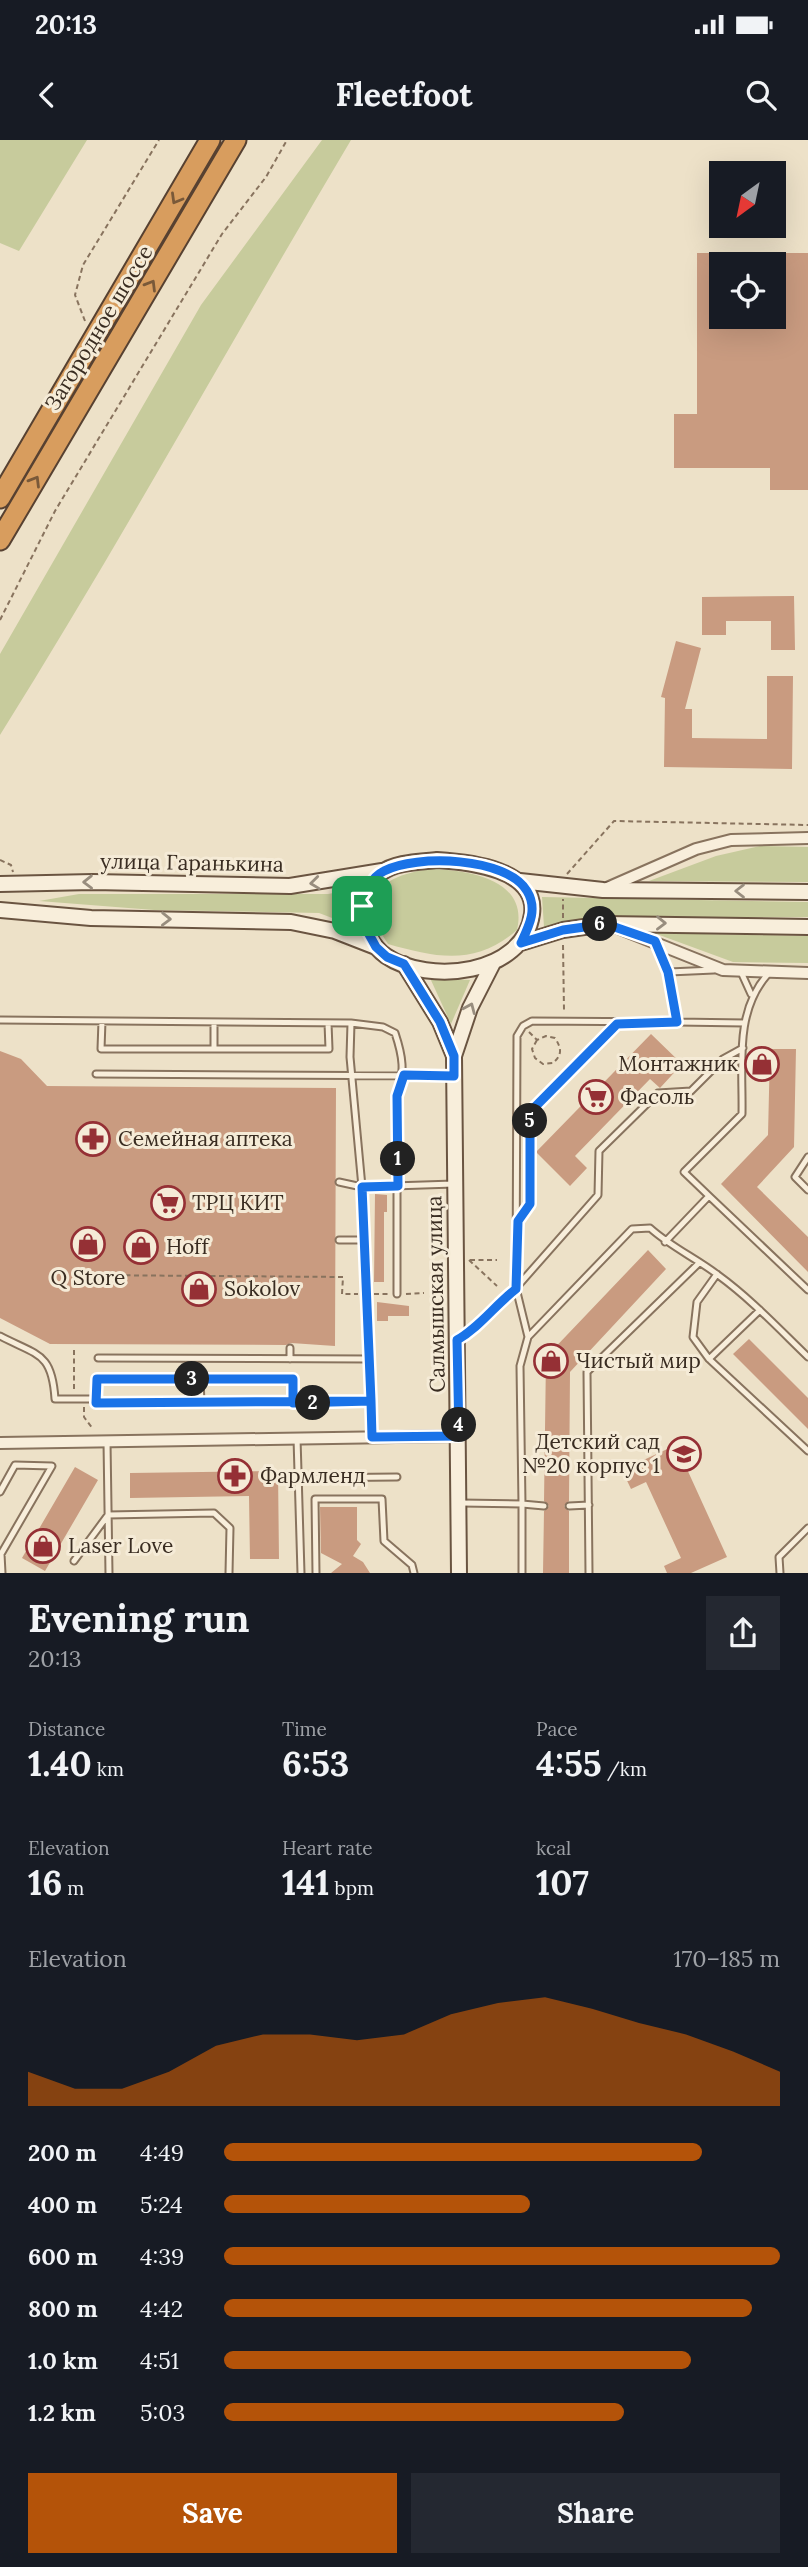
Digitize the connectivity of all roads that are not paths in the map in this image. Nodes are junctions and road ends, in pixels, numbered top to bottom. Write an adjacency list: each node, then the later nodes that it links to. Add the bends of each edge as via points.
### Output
1 (210, 140): 3 (highway, Загородное шоссе, one-way to 3)
2 (236, 140): 4 (highway, Загородное шоссе, one-way to 2)
3 (0, 498)
4 (0, 540)
5 (808, 838): 9 (street, via 731,840 696,849)
6 (382, 871): 7 (main road, via 406,863 468,862); 8 (main road, улица Гаранькина, one-way to 8, via 290,886); 16 (main road, via 368,886 362,906 365,927)
7 (520, 881): 9 (main road); 15 (main road, via 533,910)
8 (0, 884)
9 (603, 890): 10 (main road, one-way to 9)
10 (808, 892)
11 (0, 910): 16 (main road, one-way to 16, via 91,918 291,922 335,930)
12 (606, 924): 13 (main road, one-way to 13); 14 (street); 15 (main road, via 563,930)
13 (808, 927)
14 (655, 941): 19 (street); 20 (lane)
15 (521, 943): 17 (main road)
16 (376, 947): 18 (main road)
17 (493, 963): 18 (main road, via 466,970); 35 (main road, Салмышская улица, one-way to 17, via 470,1008)
18 (404, 964): 35 (main road, Салмышская улица, via 440,1022)
19 (723, 970): 20 (lane); 21 (street)
20 (668, 972): 27 (lane)
21 (741, 972): 22 (street); 24 (lane)
22 (768, 973): 23 (street); 24 (lane)
23 (808, 973)
24 (751, 994): 31 (lane)
25 (0, 1020): 26 (lane)
26 (102, 1021): 28 (lane); 33 (lane, via 102,1049)
27 (677, 1022): 31 (lane); 32 (lane)
28 (214, 1023): 29 (lane); 33 (lane)
29 (328, 1023): 30 (lane); 33 (lane, via 328,1049)
30 (351, 1023): 37 (lane, via 395,1033); 38 (lane)
31 (745, 1023): 34 (lane)
32 (617, 1024): 47 (lane, via 530,1112 530,1204); 47 (lane, via 532,1021 517,1036)
33 (214, 1048)
34 (743, 1048): 46 (lane, via 742,1114 684,1172); 53 (lane, via 723,1059 691,1091 658,1093 599,1151 598,1195)
35 (454, 1056): 39 (main road, Салмышская улица)
36 (96, 1074): 38 (lane)
37 (404, 1075): 38 (lane); 39 (lane); 43 (lane, via 397,1096)
38 (353, 1076): 44 (lane)
39 (454, 1076): 42 (main road, Салмышская улица)
40 (808, 1157): 45 (lane, via 795,1177)
41 (339, 1182): 44 (lane)
42 (456, 1184): 43 (lane); 59 (main road, Салмышская улица)
43 (398, 1186): 44 (lane); 55 (lane)
44 (362, 1187): 49 (lane)
45 (808, 1190)
46 (709, 1196): 50 (lane); 54 (lane)
47 (518, 1221): 53 (lane)
48 (339, 1240): 49 (lane)
49 (364, 1240): 64 (lane)
50 (665, 1242): 51 (lane); 58 (lane, via 650,1228 632,1229)
51 (699, 1264): 52 (lane); 82 (lane, via 587,1372)
52 (717, 1274): 56 (lane); 65 (lane, via 697,1302 693,1337)
53 (516, 1289): 58 (lane); 59 (lane, via 474,1330)
54 (808, 1290)
55 (397, 1294)
56 (760, 1310): 61 (lane); 65 (lane)
57 (0, 1336): 67 (lane, via 47,1361 55,1399)
58 (528, 1337): 81 (lane, via 520,1366)
59 (457, 1340): 71 (main road, Салмышская улица)
60 (290, 1348): 63 (lane)
61 (808, 1357)
62 (98, 1358): 63 (lane)
63 (290, 1359): 64 (lane)
64 (369, 1359): 68 (lane)
65 (709, 1359): 76 (lane)
66 (200, 1379): 67 (lane, via 97,1379); 69 (lane); 70 (lane, via 293,1379)
67 (96, 1399): 69 (lane, via 96,1403)
68 (371, 1401): 70 (lane); 72 (lane)
69 (201, 1403): 70 (lane)
70 (293, 1403)
71 (459, 1436): 72 (street); 80 (main road, Салмышская улица)
72 (372, 1437): 73 (street)
73 (297, 1438): 74 (street); 78 (lane)
74 (107, 1442): 75 (street); 85 (lane)
75 (0, 1443)
76 (808, 1451)
77 (397, 1477): 78 (lane)
78 (298, 1478): 87 (lane)
79 (0, 1492): 89 (lane, via 15,1465 52,1466)
80 (458, 1504): 81 (lane); 97 (main road, Салмышская улица)
81 (522, 1504): 83 (lane); 98 (lane)
82 (589, 1505): 84 (lane); 99 (lane)
83 (544, 1506)
84 (569, 1506)
85 (108, 1515): 90 (lane); 92 (lane); 93 (lane, via 214,1513 230,1528)
86 (316, 1524): 87 (lane); 95 (lane); 96 (lane, via 315,1499 382,1499 384,1541 412,1565)
87 (299, 1525): 94 (lane)
88 (808, 1528): 100 (lane, via 779,1557)
89 (1, 1554): 91 (lane)
90 (74, 1561)
91 (2, 1573)
92 (109, 1573)
93 (229, 1573)
94 (300, 1573)
95 (316, 1573)
96 (414, 1573)
97 (459, 1573)
98 (522, 1573)
99 (589, 1573)
100 (780, 1573)

